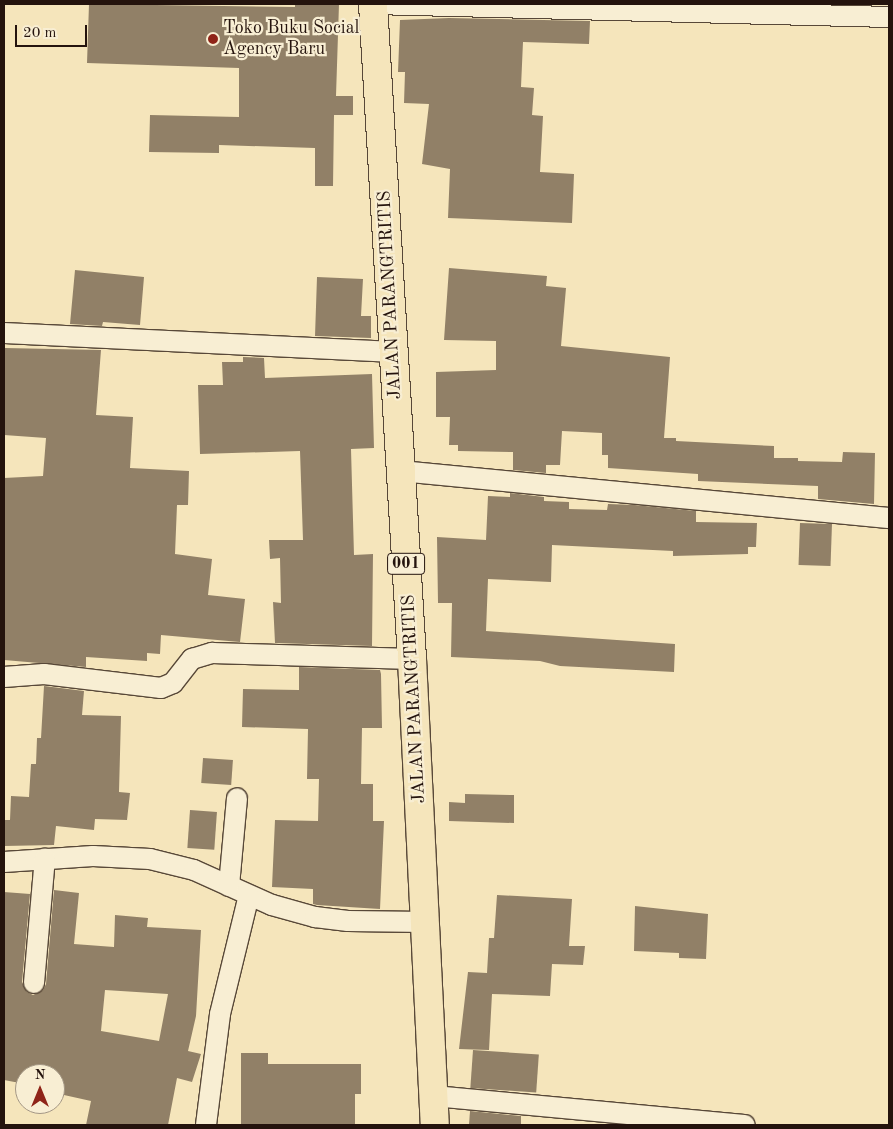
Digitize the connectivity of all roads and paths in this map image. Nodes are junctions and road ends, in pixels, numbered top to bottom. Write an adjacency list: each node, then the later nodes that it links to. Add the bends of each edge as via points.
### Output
1 (373, 4): 2 (street); 4 (main road, JALAN PARANGTRITIS / 001)
2 (889, 17)
3 (4, 333): 4 (street)
4 (395, 352): 5 (main road, JALAN PARANGTRITIS / 001)
5 (400, 471): 6 (street); 7 (main road, JALAN PARANGTRITIS / 001)
6 (889, 518)
7 (412, 659): 8 (street, via 212,653 192,659 173,683 161,688 44,674); 14 (main road, JALAN PARANGTRITIS / 001)
8 (4, 677)
9 (237, 798): 12 (street)
10 (45, 858): 11 (street); 12 (street, via 120,856 150,860 194,870); 15 (street)
11 (4, 862)
12 (229, 886): 13 (street)
13 (249, 895): 14 (street, via 315,917 348,921); 17 (street, via 220,1014)
14 (426, 922): 16 (main road, JALAN PARANGTRITIS / 001)
15 (34, 983)
16 (433, 1096): 18 (main road, JALAN PARANGTRITIS / 001); 19 (street)
17 (206, 1125)
18 (435, 1125)
19 (746, 1125)

